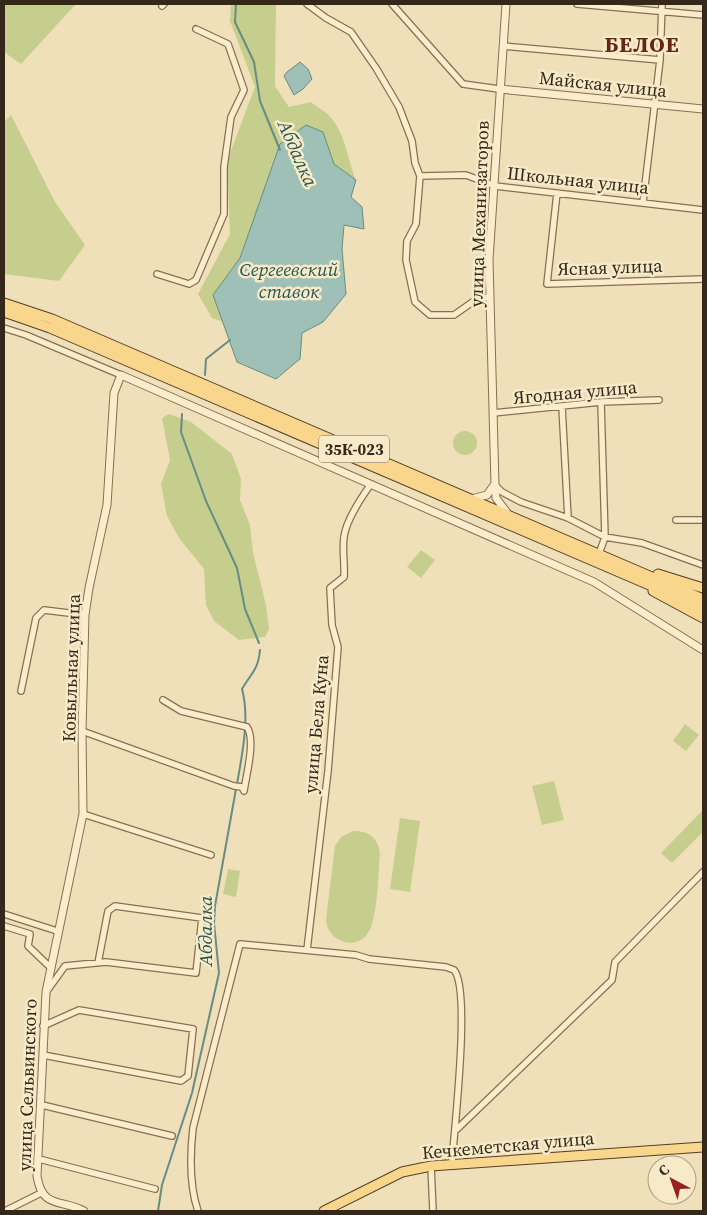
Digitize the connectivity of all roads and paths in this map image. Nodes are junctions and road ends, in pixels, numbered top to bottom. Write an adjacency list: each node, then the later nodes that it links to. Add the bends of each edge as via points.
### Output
1 (308, 4): 14 (street, via 351,32 376,68 399,108 412,141)
2 (392, 4): 11 (street, via 464,84)
3 (506, 4): 9 (street, улица Механизаторов)
4 (577, 4): 6 (street)
5 (662, 4): 6 (street)
6 (661, 13): 7 (street); 10 (street)
7 (703, 15)
8 (196, 29): 19 (street, via 228,44 244,90 231,117 224,167 224,214 196,280 189,284)
9 (503, 46): 10 (street); 11 (street, улица Механизаторов)
10 (660, 60): 12 (street)
11 (499, 89): 12 (street, Майская улица); 15 (street, улица Механизаторов)
12 (654, 104): 13 (street, Майская улица); 17 (street)
13 (703, 109)
14 (420, 176): 15 (street, Школьная улица, via 466,176); 21 (street, via 416,224 407,241 406,255 415,302 430,315 454,315 474,301)
15 (495, 186): 16 (street, Школьная улица); 21 (street, улица Механизаторов)
16 (557, 194): 17 (street, Школьная улица); 20 (street, Ясная улица, via 548,284)
17 (643, 202): 18 (street, Школьная улица)
18 (703, 210)
19 (157, 274)
20 (703, 279)
21 (488, 297): 29 (street, улица Механизаторов)
22 (4, 303): 32 (main road, 35К-023, via 52,319)
23 (4, 312): 41 (main road, 35К-023, via 50,328)
24 (4, 328): 25 (street)
25 (121, 375): 30 (street); 45 (street, Ковыльная улица, via 114,393 107,505)
26 (659, 400): 27 (street, Ягодная улица)
27 (601, 402): 28 (street, Ягодная улица); 37 (street)
28 (562, 407): 29 (street, Ягодная улица); 34 (street)
29 (493, 413): 31 (street, улица Механизаторов)
30 (371, 484): 47 (street, via 594,582); 57 (street, улица Бела Куна, via 358,504 344,538 344,577 330,588 332,625 338,647 328,771)
31 (495, 485): 32 (street, via 487,495); 33 (street, улица Механизаторов, via 499,503); 34 (street, via 521,502)
32 (470, 499): 33 (main road, 35К-023)
33 (510, 516): 38 (main road, 35К-023)
34 (568, 518): 37 (street)
35 (676, 520): 36 (street)
36 (703, 520)
37 (605, 537): 38 (street); 39 (street, via 642,543)
38 (599, 554): 40 (main road, 35К-023)
39 (703, 565)
40 (632, 568): 42 (main road); 43 (main road, 35К-023)
41 (618, 570): 44 (main road, 35К-023); 46 (main road)
42 (703, 588)
43 (703, 599)
44 (703, 608)
45 (86, 615): 48 (street, via 52,609 44,610 36,618); 50 (street, Ковыльная улица)
46 (703, 618)
47 (703, 650)
48 (20, 691)
49 (163, 700): 50 (street, via 181,711 244,726 249,731 250,752 244,791)
50 (82, 731): 51 (street, Ковыльная улица)
51 (83, 814): 52 (street); 56 (street, Ковыльная улица)
52 (211, 855)
53 (703, 872): 64 (street, via 615,962 612,980)
54 (4, 914): 56 (street)
55 (4, 926): 59 (street, via 30,934 28,946)
56 (57, 932): 59 (street, Ковыльная улица)
57 (307, 950): 64 (street, via 450,967 457,974 461,1020); 74 (street, via 240,944 193,1128 190,1153 194,1201)
58 (98, 963): 58 (street, via 108,911 115,906 202,918 196,973); 60 (street, via 65,966)
59 (51, 964): 60 (street, улица Сельвинского)
60 (46, 992): 61 (street, улица Сельвинского)
61 (43, 1026): 62 (street, улица Сельвинского); 62 (street, via 79,1010 193,1028 188,1076 180,1081)
62 (43, 1055): 63 (street, улица Сельвинского)
63 (42, 1105): 65 (street); 67 (street, улица Сельвинского)
64 (455, 1131): 68 (street)
65 (172, 1136)
66 (703, 1147): 68 (main road, Кечкеметская улица)
67 (38, 1158): 70 (street); 71 (street, улица Сельвинского)
68 (452, 1163): 69 (main road, Кечкеметская улица)
69 (431, 1166): 75 (main road, Кечкеметская улица, via 402,1172); 76 (street)
70 (155, 1189)
71 (41, 1193): 72 (street); 73 (street, улица Сельвинского, via 52,1201)
72 (5, 1211)
73 (84, 1211)
74 (198, 1211)
75 (324, 1211)
76 (433, 1211)

